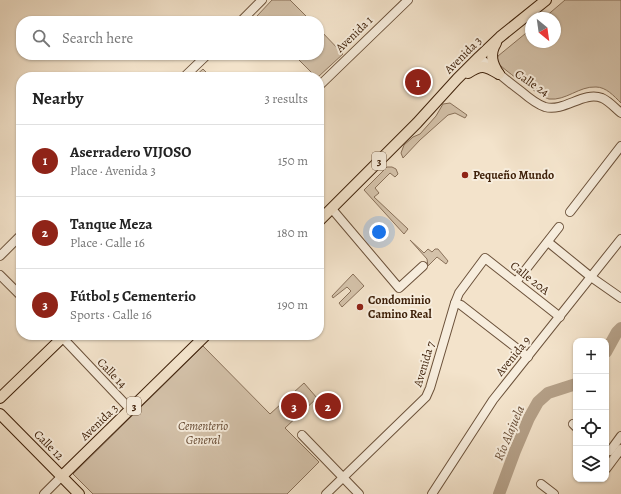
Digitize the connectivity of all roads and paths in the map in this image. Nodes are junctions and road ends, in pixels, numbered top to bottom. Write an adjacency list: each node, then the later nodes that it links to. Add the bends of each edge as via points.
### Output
1 (262, 0): 4 (street)
2 (408, 0): 11 (street, Avenida 1)
3 (546, 0): 5 (main road, Avenida 3 / 3)
4 (246, 16)
5 (500, 37): 6 (main road, Avenida 3 / 3); 9 (main road, via 494,45 492,54 492,62)
6 (479, 57): 9 (street, Calle 24); 10 (main road, Avenida 3 / 3)
7 (202, 60): 8 (street)
8 (189, 72)
9 (499, 74): 10 (main road, via 479,67); 12 (street, Calle 24, via 535,102 546,107 564,106 594,96 606,100)
10 (457, 79): 14 (main road, Avenida 3 / 3)
11 (324, 81)
12 (621, 114)
13 (621, 146): 15 (street)
14 (332, 209): 16 (main road, Avenida 3 / 3); 23 (street, via 398,288)
15 (570, 212)
16 (324, 216)
17 (559, 227): 20 (street)
18 (621, 239): 25 (street, Avenida 9)
19 (16, 240): 21 (street)
20 (548, 242): 25 (street); 26 (street)
21 (0, 256)
22 (485, 258): 26 (street, Calle 20A); 29 (street, Avenida 7, via 459,293)
23 (422, 266)
24 (0, 275): 27 (street)
25 (591, 277): 28 (street); 30 (street, Avenida 9)
26 (516, 282): 30 (street, Calle 20A)
27 (16, 291)
28 (621, 298)
29 (455, 303): 34 (street); 43 (street, Avenida 7, via 426,397)
30 (560, 317): 34 (street, Avenida 9)
31 (58, 340): 35 (main road)
32 (66, 340): 36 (street, Calle 14)
33 (199, 340): 36 (main road, Avenida 3 / 3)
34 (528, 357): 49 (street, Avenida 9, via 492,400)
35 (0, 398)
36 (130, 409): 42 (main road, Avenida 3 / 3)
37 (0, 414): 42 (main road, Calle 12)
38 (302, 435): 43 (street)
39 (621, 436): 40 (street)
40 (613, 451): 41 (street)
41 (609, 461)
42 (62, 476): 45 (street, Avenida 3); 46 (main road, Calle 12)
43 (343, 477): 47 (street, Avenida 7); 48 (street)
44 (541, 484): 50 (street)
45 (44, 494)
46 (79, 494)
47 (326, 494)
48 (359, 494)
49 (432, 494)
50 (554, 494)

